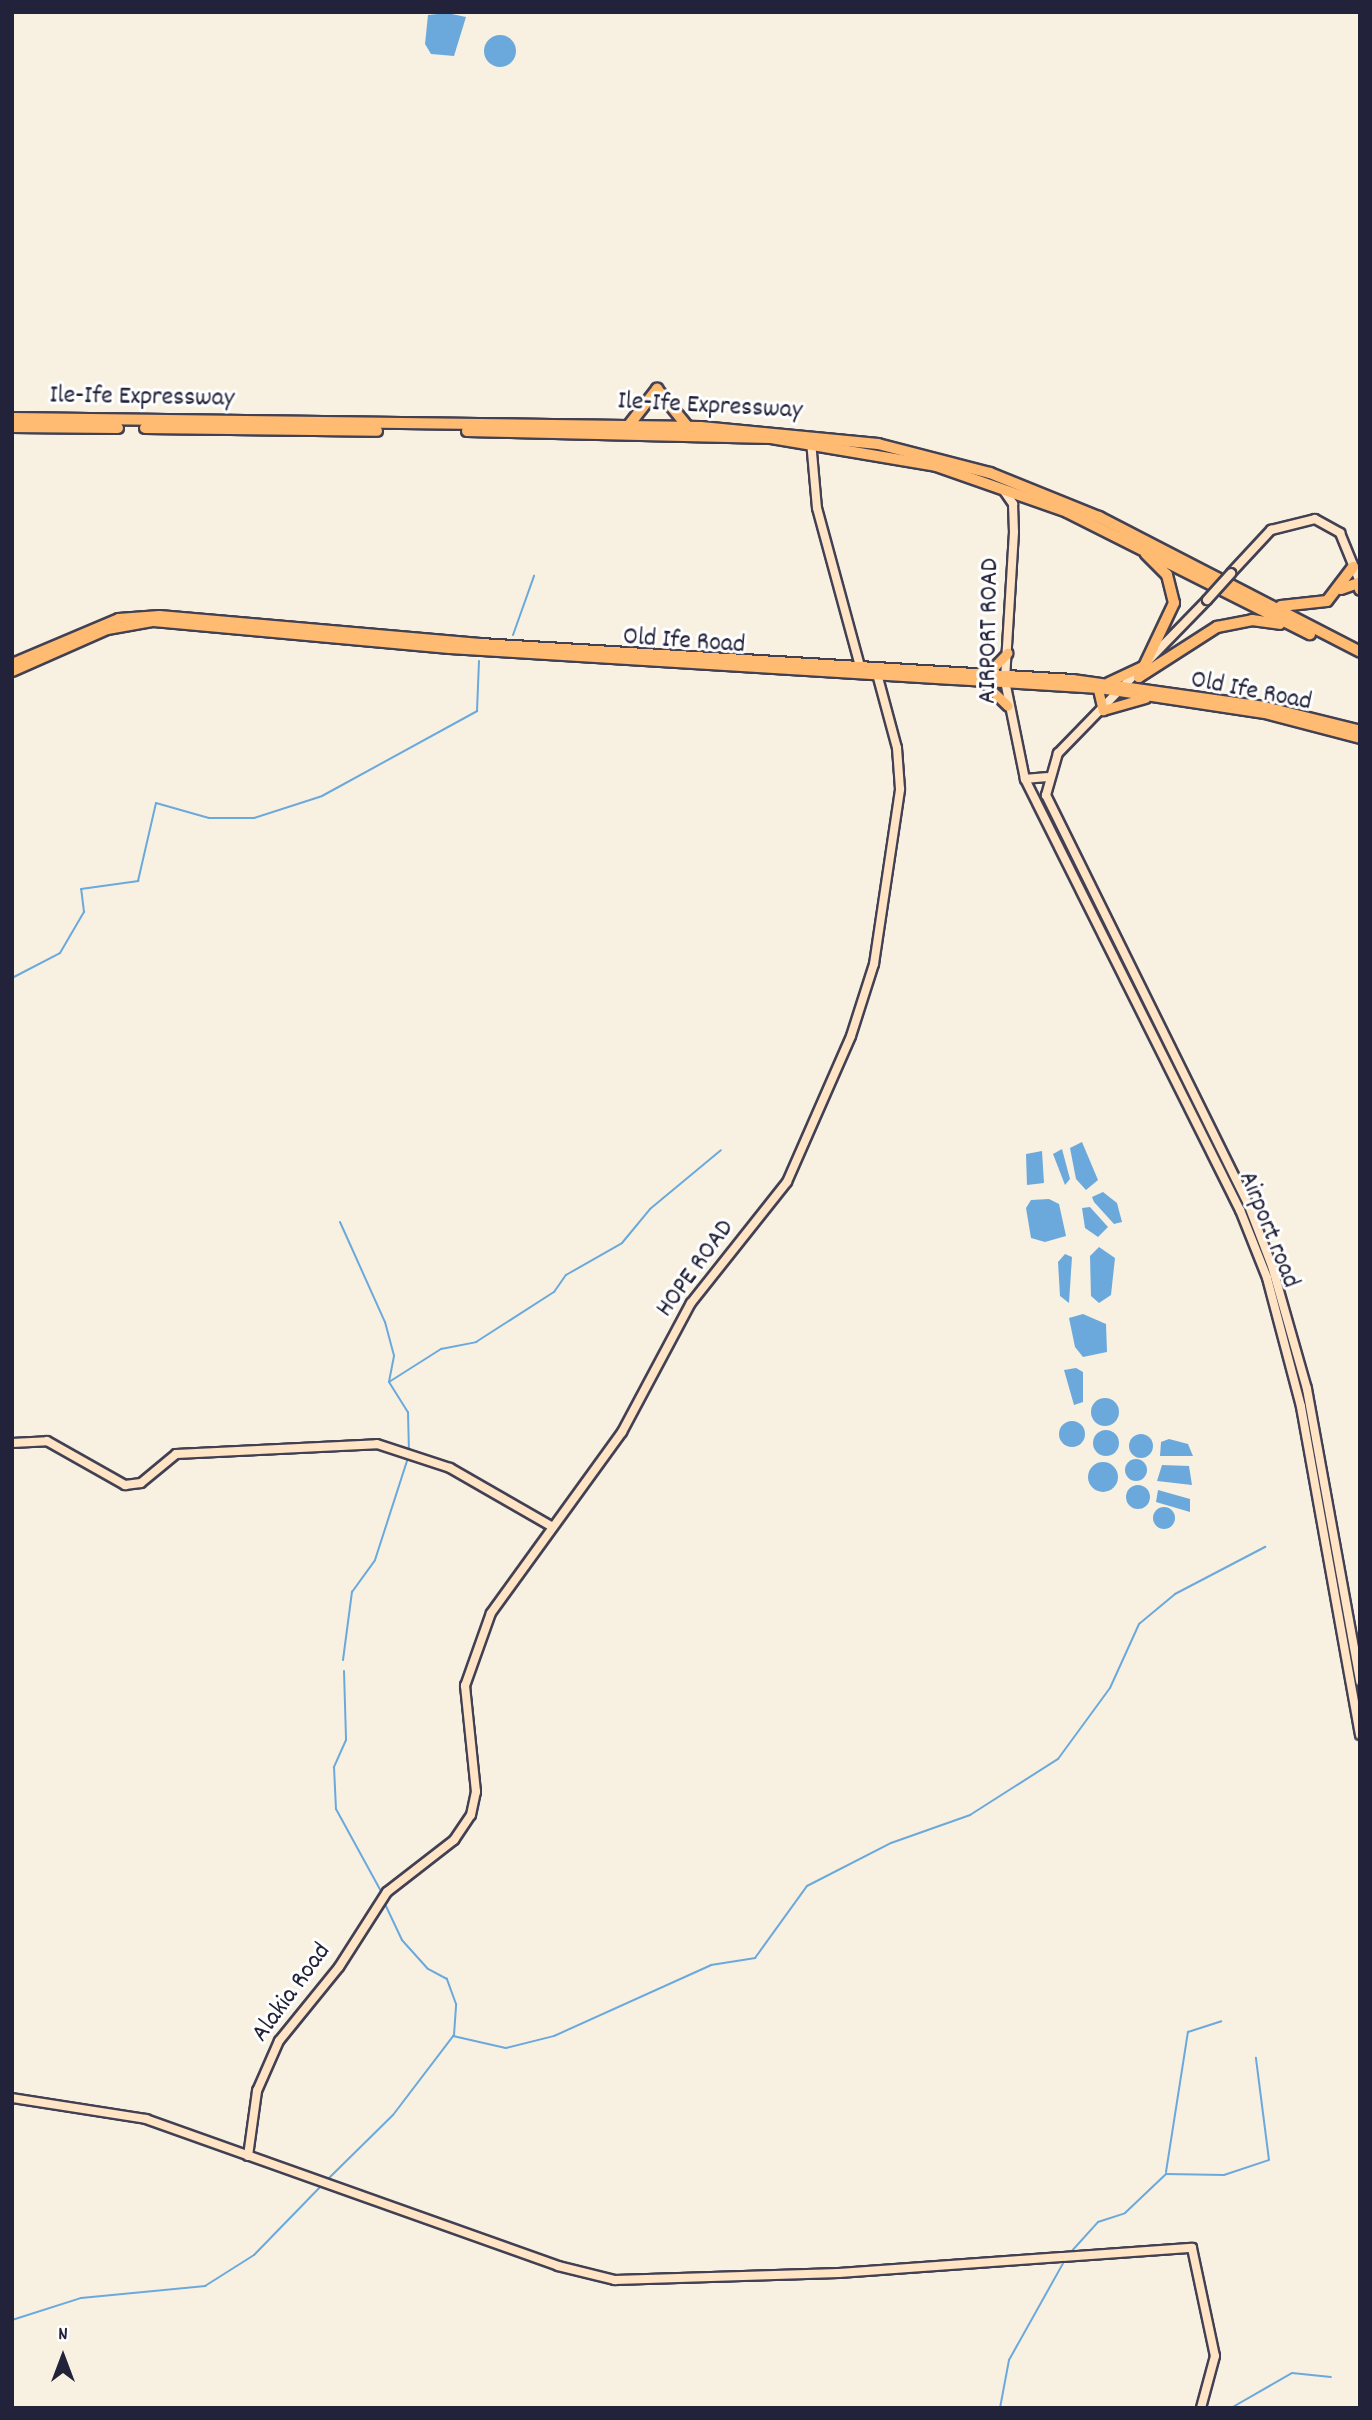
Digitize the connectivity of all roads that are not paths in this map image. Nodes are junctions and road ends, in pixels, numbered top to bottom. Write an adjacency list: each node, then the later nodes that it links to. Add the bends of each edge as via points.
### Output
1 (12, 418): 2 (highway, Ile-Ife Expressway)
2 (629, 425): 4 (highway, Ile-Ife Expressway); 4 (highway, via 657,390)
3 (12, 427): 5 (highway, Ile-Ife Expressway, via 683,434)
4 (688, 427): 11 (highway, Ile-Ife Expressway, via 815,434 958,463 1099,517)
5 (811, 441): 6 (highway, Ile-Ife Expressway, via 936,466); 19 (main road, via 817,508)
6 (1000, 486): 7 (highway, Ile-Ife Expressway); 16 (main road, AIRPORT ROAD, via 1013,504 1014,522)
7 (1124, 538): 13 (highway, Ile-Ife Expressway); 20 (highway, via 1161,567 1173,593 1170,620)
8 (1355, 564): 9 (main road); 10 (highway); 27 (main road, bridge, via 1332,527 1300,520 1271,530)
9 (1359, 585): 10 (highway)
10 (1341, 589): 11 (highway, via 1328,601 1297,609)
11 (1254, 596): 15 (highway, Ile-Ife Expressway)
12 (312, 633): 14 (main road, Old Ife Road); 18 (main road, Old Ife Road, via 140,614 104,622); 21 (main road, Old Ife Road, via 141,621)
13 (1318, 638): 17 (highway, Ile-Ife Expressway); 20 (highway, via 1274,622 1227,623 1199,635)
14 (560, 652): 19 (main road, Old Ife Road); 23 (main road, Old Ife Road)
15 (1360, 652)
16 (1007, 653): 22 (main road); 24 (main road, AIRPORT ROAD)
17 (1360, 659)
18 (12, 663)
19 (860, 666): 22 (main road, Old Ife Road)
20 (1149, 668): 26 (main road); 27 (highway); 28 (main road)
21 (12, 671)
22 (988, 673): 24 (main road, Old Ife Road)
23 (877, 674): 25 (main road, Old Ife Road); 38 (main road, HOPE ROAD, via 897,748 900,789 874,964 851,1036 786,1182 691,1303 622,1432)
24 (1005, 678): 25 (main road, Old Ife Road); 26 (main road, Old Ife Road); 29 (main road, AIRPORT ROAD)
25 (981, 680): 29 (main road)
26 (1100, 684): 27 (main road, Old Ife Road); 30 (main road)
27 (1131, 685): 28 (main road, Old Ife Road); 30 (main road)
28 (1157, 693): 30 (main road); 31 (main road, Old Ife Road, via 1264,706); 32 (main road, Old Ife Road, via 1264,713)
29 (1008, 706): 34 (main road, AIRPORT ROAD)
30 (1103, 710): 33 (main road, via 1058,754)
31 (1360, 730)
32 (1360, 738)
33 (1047, 777): 34 (main road); 35 (main road, Airport road, via 1047,803)
34 (1025, 779): 35 (main road, Airport road)
35 (1096, 912): 36 (main road, Airport road, via 1240,1210 1280,1318)
36 (1311, 1434): 39 (main road, Airport road); 40 (main road, Airport road)
37 (12, 1444): 38 (main road, via 47,1441 125,1485 141,1483 176,1454 239,1455 354,1443 460,1473)
38 (551, 1526): 43 (main road, HOPE ROAD, via 491,1613 470,1667 464,1707 476,1781 471,1815 454,1840)
39 (1352, 1640): 40 (main road); 41 (main road, Airport road)
40 (1343, 1642): 42 (main road, Airport road)
41 (1360, 1681)
42 (1360, 1735)
43 (406, 1872): 45 (main road, Alakia Road, via 379,1901 339,1967 275,2048 257,2091)
44 (12, 2098): 45 (main road, via 128,2113)
45 (248, 2156): 46 (main road, via 322,2185 615,2280 1192,2248 1215,2356)
46 (1201, 2408)

